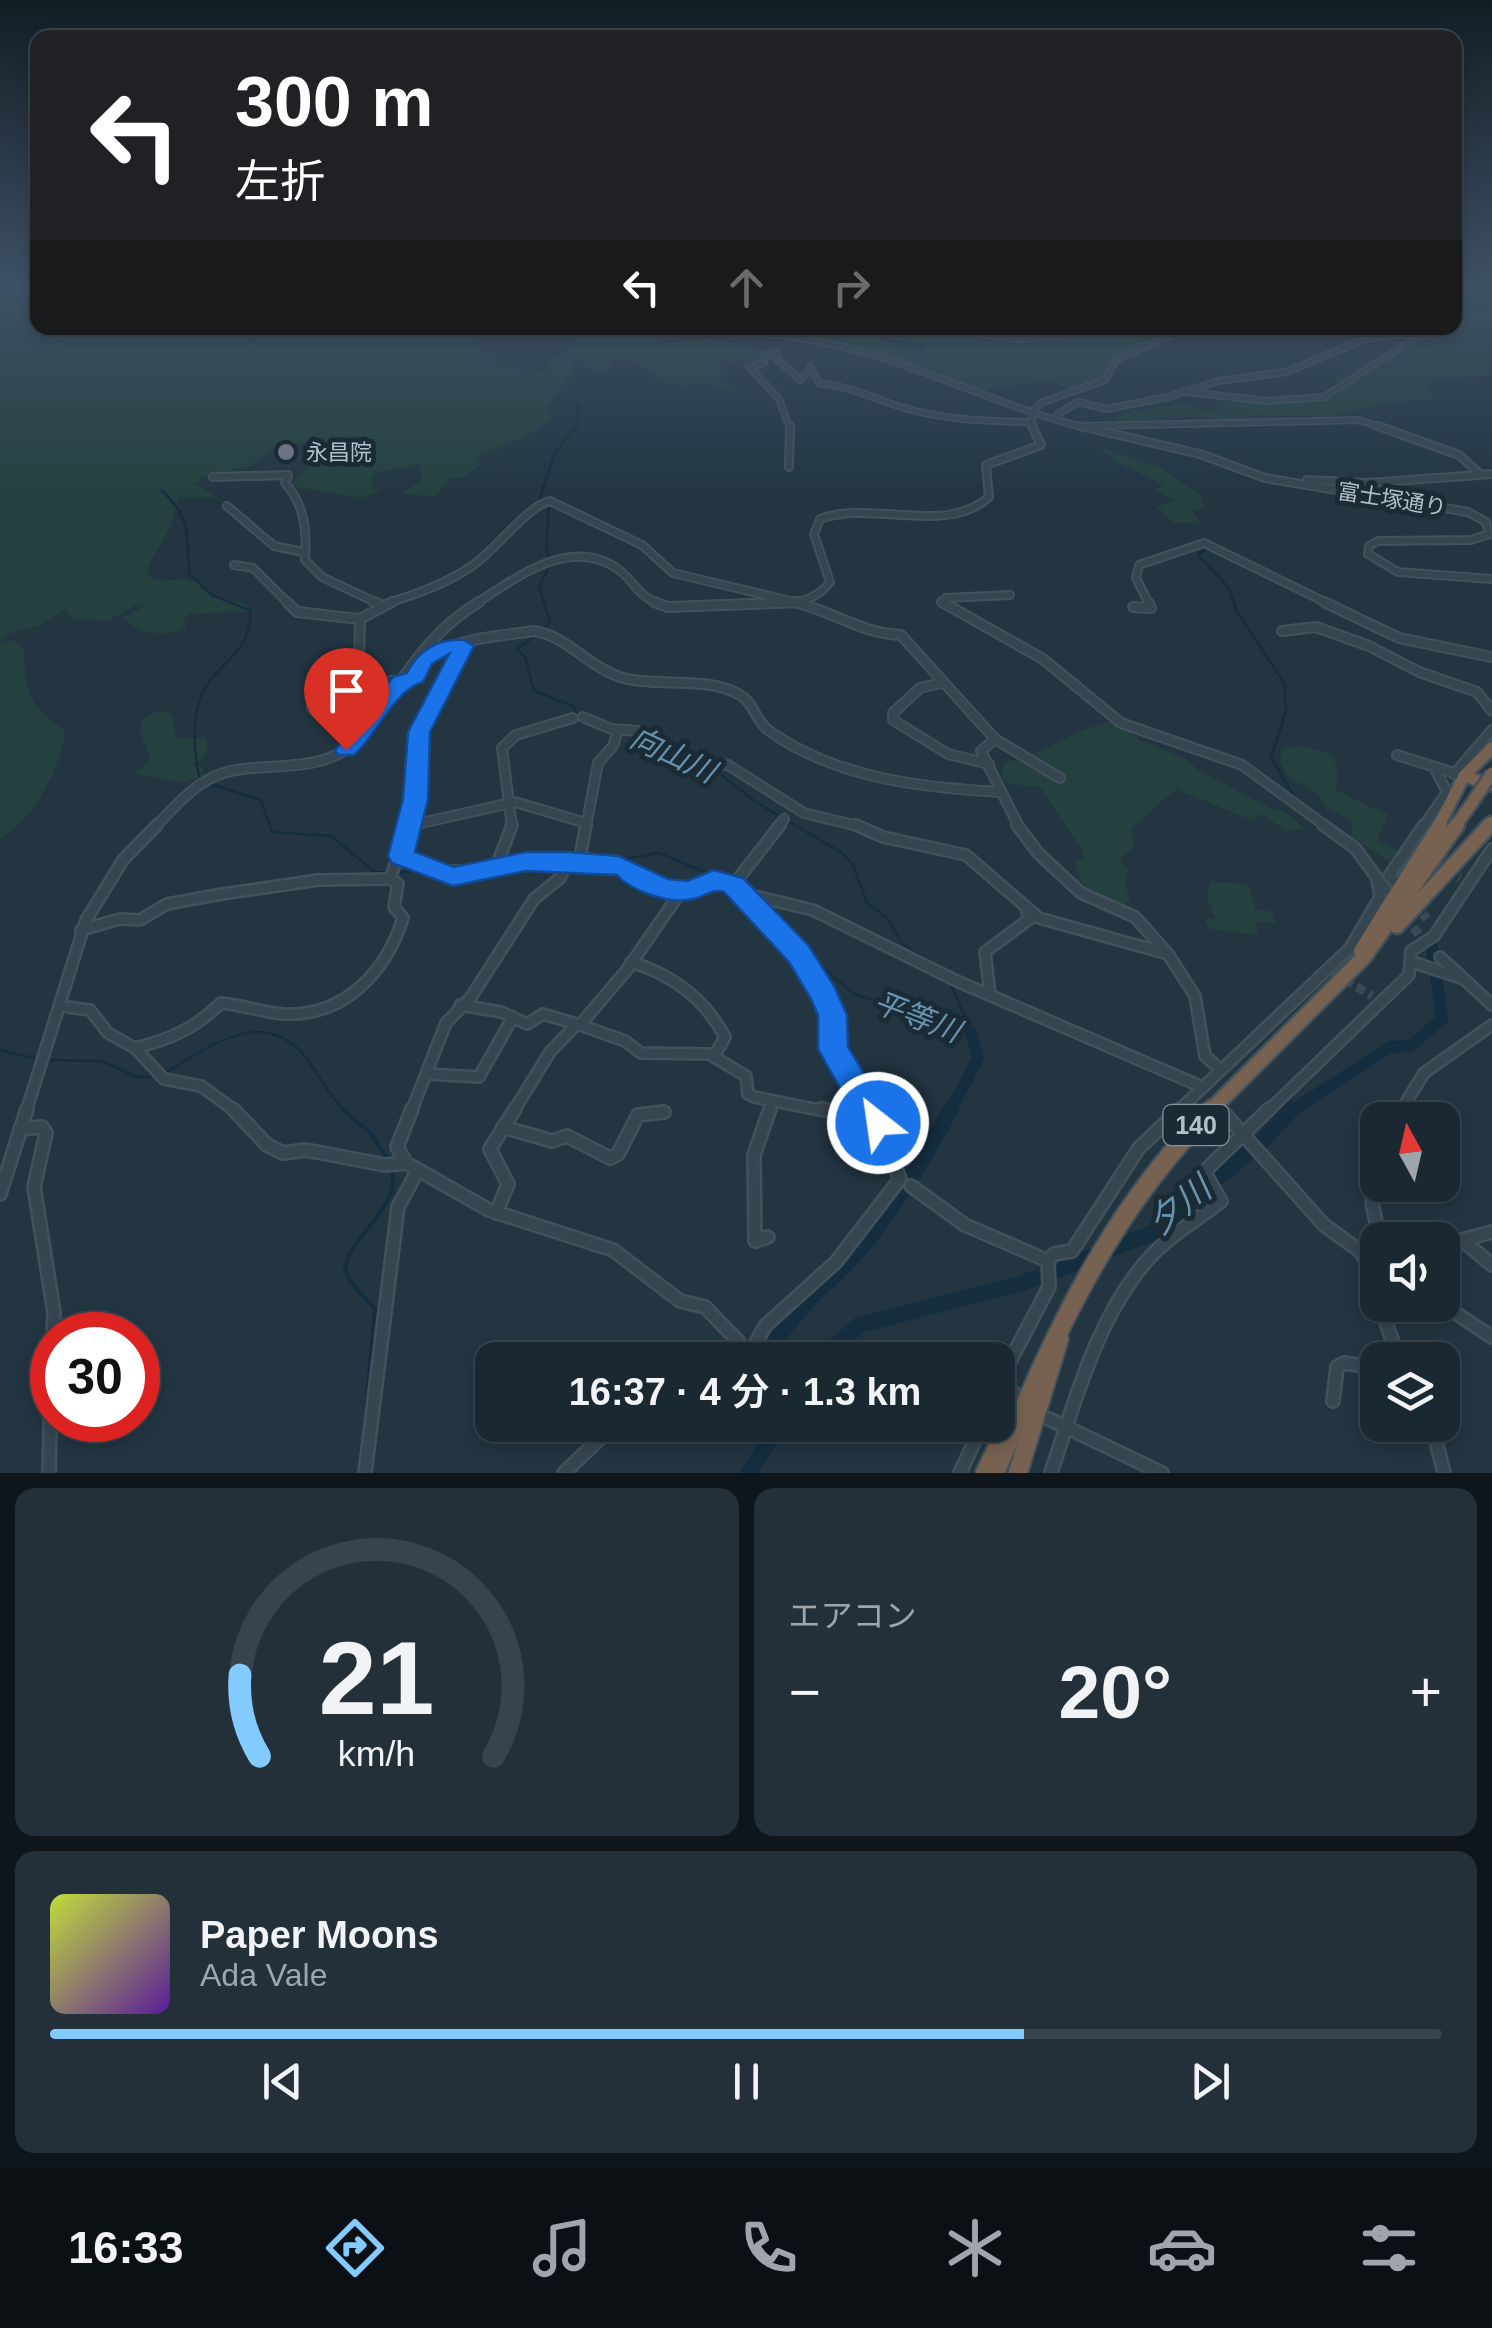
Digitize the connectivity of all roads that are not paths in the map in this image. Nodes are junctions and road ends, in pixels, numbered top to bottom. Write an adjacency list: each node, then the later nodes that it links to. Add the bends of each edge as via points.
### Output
1 (766, 359): 11 (street, via 749,366 776,388 784,406)
2 (777, 359): 9 (street, via 800,380 811,367 818,383 853,386 907,408 967,420)
3 (886, 359): 8 (street, 富士塚通り)
4 (1118, 359): 8 (street, via 1105,380)
5 (1318, 359): 7 (street)
6 (1384, 359): 7 (street, via 1324,396 1266,401)
7 (1188, 392): 10 (street, via 1106,409 1084,401 1054,418)
8 (1031, 412): 9 (street); 10 (street, 富士塚通り)
9 (1030, 422): 21 (street, via 1041,445 986,465 989,498 976,510 852,509 820,518 814,534 830,582 822,594)
10 (1077, 426): 12 (street, via 1360,420 1459,455); 15 (street, 富士塚通り)
11 (790, 468)
12 (1480, 474): 13 (street); 15 (street, via 1368,484)
13 (1492, 474)
14 (213, 477): 17 (street, via 288,475 284,483 297,497 307,531)
15 (1288, 482): 19 (street, 富士塚通り, via 1475,516 1490,527 1485,537 1386,540 1369,546 1368,554 1398,572)
16 (227, 506): 17 (street, via 258,538)
17 (304, 552): 22 (street, via 322,577)
18 (234, 566): 24 (street, via 254,568 297,612)
19 (1492, 579)
20 (1010, 595): 54 (street, via 941,603 1043,658 1122,723 1242,765 1355,848)
21 (800, 603): 22 (street, via 673,573 642,545 544,501 467,569 430,590); 28 (street, via 668,607 640,596 612,566 556,558 447,621); 29 (street, via 870,634 901,635)
22 (379, 604): 24 (street)
23 (1133, 607): 27 (street, via 1151,608 1136,578 1138,565 1207,544 1398,638)
24 (360, 619): 28 (street, via 359,662 314,701 315,713 357,714 380,700 390,682)
25 (1282, 631): 30 (street, via 1316,627 1369,646 1477,692)
26 (464, 646): 28 (street, via 444,648 423,660 412,680); 42 (street, via 505,633 542,632 622,678 739,694 764,727 852,770 935,790); 47 (street, via 419,732)
27 (1492, 657)
28 (401, 681): 63 (street, via 362,736 337,755 226,772 199,784 123,860)
29 (941, 684): 33 (street); 36 (street, via 920,688 892,713 893,720 948,754)
30 (1492, 711)
31 (1492, 730): 39 (street)
32 (617, 733): 46 (street, via 598,763)
33 (995, 739): 36 (street, via 981,751); 40 (street)
34 (1492, 748): 39 (highway)
35 (1397, 755): 37 (street)
36 (989, 764): 42 (street)
37 (1435, 769): 39 (street); 57 (street, via 1447,792 1388,876)
38 (1492, 773): 67 (highway, 140, bridge)
39 (1459, 775): 41 (highway); 76 (highway, via 1444,818 1362,950)
40 (1060, 778)
41 (1492, 785)
42 (1000, 792): 65 (street, via 1008,813 1055,871 1082,893 1135,917)
43 (508, 804): 46 (street); 47 (street); 52 (street, via 512,827); 61 (street, via 502,748 516,735 578,718 639,731 692,760 728,765 804,814 966,855)
44 (784, 819): 58 (street)
45 (1492, 822): 67 (highway)
46 (586, 823): 50 (street)
47 (408, 826): 49 (street)
48 (1492, 848): 56 (street)
49 (401, 856): 52 (street, via 446,876); 53 (street)
50 (580, 857)
51 (568, 861): 52 (street); 59 (street, via 619,866 651,885); 72 (street, via 560,878 534,899 471,998)
52 (495, 870)
53 (391, 875): 63 (street, via 222,894); 79 (street, via 398,884 394,907 403,918 373,983 327,1008 300,1014 221,1004 198,1026)
54 (1376, 875): 60 (street); 81 (street, via 1380,897 1367,926 1330,970)
55 (1460, 878): 56 (street)
56 (1472, 882): 64 (street)
57 (1396, 883)
58 (738, 885): 59 (street, via 714,879); 71 (street, via 813,910); 88 (street, via 799,954 824,994 833,1049)
59 (682, 890): 68 (street)
60 (1386, 890)
61 (1026, 906): 65 (street, via 1048,921); 71 (street, via 1032,917 985,952)
62 (1426, 919): 64 (street)
63 (81, 930): 90 (street)
64 (1431, 936): 69 (street, via 1411,952)
65 (1168, 954): 81 (street, via 1195,996 1205,1056)
66 (1440, 957): 70 (street)
67 (1364, 958): 76 (highway, 140)
68 (632, 962): 78 (street); 80 (street, via 674,976 717,1022 725,1037)
69 (1412, 962): 70 (street); 91 (street, via 1408,975)
70 (1464, 980): 73 (street)
71 (990, 996): 83 (street)
72 (460, 1004): 75 (street); 82 (street)
73 (1492, 1004)
74 (66, 1007): 79 (street, via 90,1010 108,1033)
75 (513, 1018): 78 (street, via 527,1024 543,1014); 82 (street, via 479,1077)
76 (1300, 1023): 102 (highway, 140, via 1165,1158 1107,1239)
77 (1492, 1024): 84 (street, via 1424,1074)
78 (578, 1025): 80 (street, via 610,1033 641,1053); 89 (street, via 550,1052)
79 (136, 1048): 92 (street, via 161,1075 201,1086 236,1110 283,1153 306,1150)
80 (716, 1053): 85 (street, via 746,1076 748,1094)
81 (1220, 1069): 83 (street)
82 (428, 1074): 92 (street, via 398,1147)
83 (1201, 1089): 100 (street, via 1139,1148 1072,1251 1054,1254)
84 (1406, 1102)
85 (771, 1103): 88 (street); 97 (street, via 752,1181 753,1237)
86 (664, 1112): 89 (street, via 638,1115 610,1158 567,1136 552,1140)
87 (1224, 1113): 91 (street)
88 (874, 1118): 107 (street, via 900,1179 836,1262 765,1326)
89 (503, 1127): 95 (street, via 490,1149 508,1184)
90 (20, 1129): 94 (street); 103 (street, via 46,1132 34,1187)
91 (1244, 1130): 99 (street, via 1324,1225); 114 (street, via 1208,1168 1218,1205 1160,1247 1138,1273)
92 (401, 1166): 95 (street); 121 (street)
93 (911, 1186): 100 (street, via 965,1226)
94 (0, 1194)
95 (496, 1212): 106 (street, via 622,1255 680,1302 705,1307)
96 (1492, 1232): 98 (street)
97 (768, 1238)
98 (1462, 1240): 101 (street)
99 (1360, 1251)
100 (1048, 1264): 108 (street, via 1049,1287)
101 (1492, 1265)
102 (1070, 1306): 111 (highway, 140); 126 (highway)
103 (54, 1312)
104 (1460, 1316): 105 (street)
105 (1492, 1337)
106 (734, 1342)
107 (757, 1342)
108 (1015, 1352)
109 (1360, 1365): 112 (street, via 1337,1367)
110 (1015, 1388): 111 (street)
111 (1021, 1390): 124 (highway); 125 (highway, 140)
112 (1333, 1401)
113 (1050, 1419): 114 (street)
114 (1065, 1426): 119 (street); 127 (street)
115 (50, 1442): 120 (street)
116 (596, 1442): 122 (street)
117 (974, 1442): 123 (street)
118 (1436, 1442): 129 (street)
119 (1130, 1467): 128 (street)
120 (49, 1473)
121 (365, 1473)
122 (564, 1473)
123 (960, 1473)
124 (985, 1473)
125 (995, 1473)
126 (1018, 1473)
127 (1051, 1473)
128 (1162, 1473)
129 (1444, 1473)

